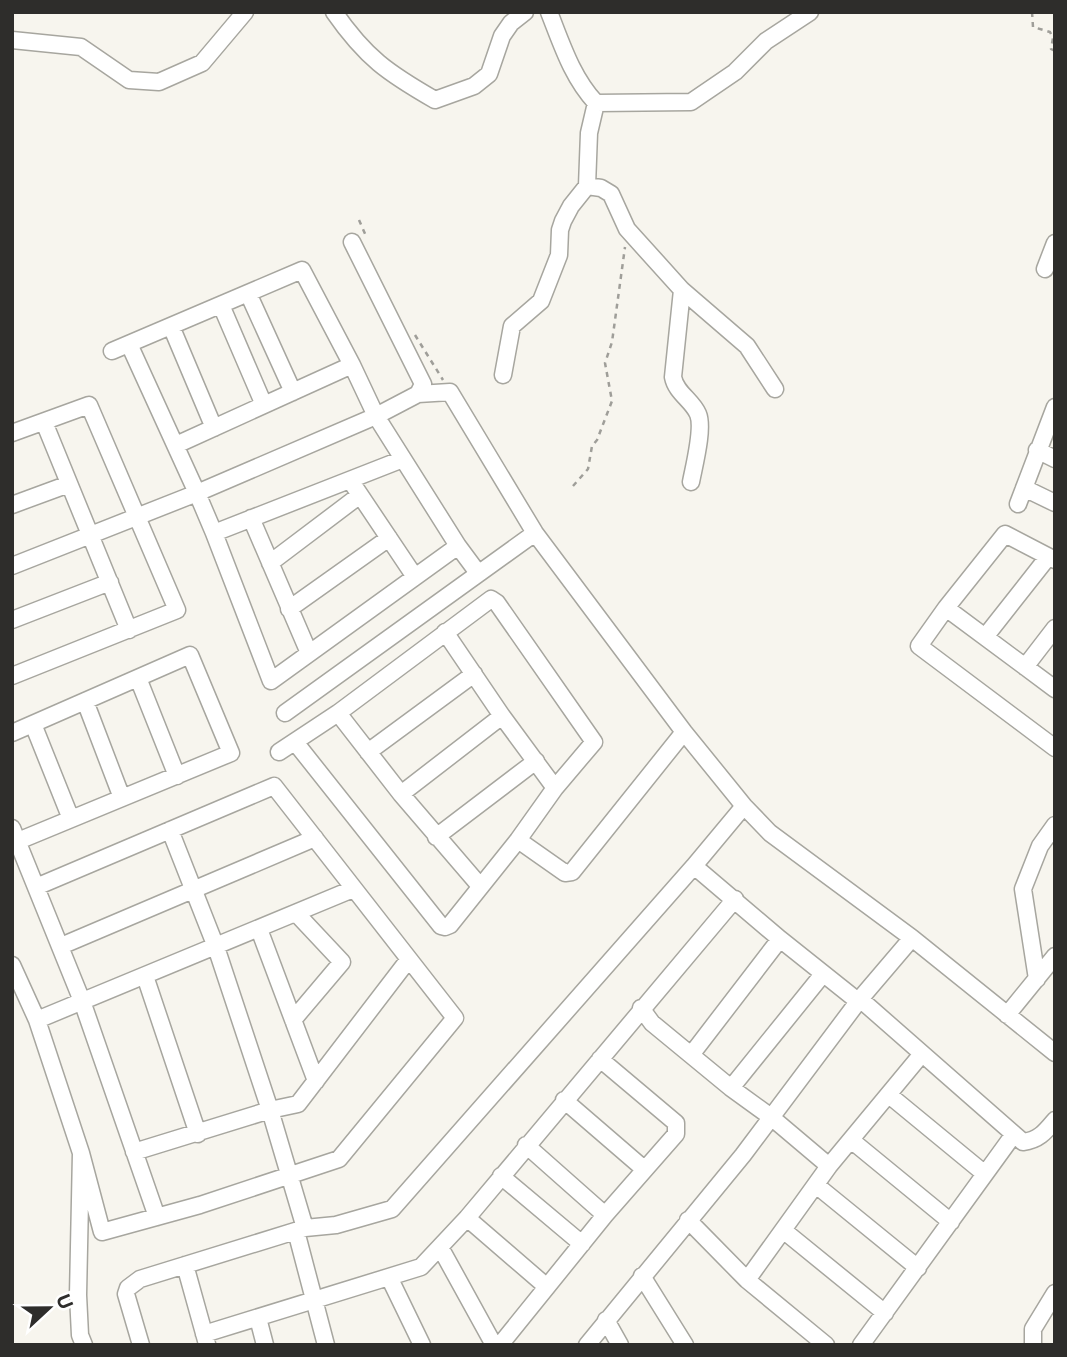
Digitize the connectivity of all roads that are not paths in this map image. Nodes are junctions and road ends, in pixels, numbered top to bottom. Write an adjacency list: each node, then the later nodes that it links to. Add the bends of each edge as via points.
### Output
1 (245, 12): 6 (street, via 202,63 159,82 129,80 81,47)
2 (334, 12): 3 (street, via 372,59 435,100 474,86 489,74 502,36)
3 (525, 12)
4 (549, 12): 7 (street, via 581,87)
5 (810, 12): 7 (street, via 691,102)
6 (12, 40)
7 (596, 103): 8 (street, via 589,133)
8 (587, 186): 12 (street, via 611,194 627,229); 19 (street, via 563,221 559,255 541,300 512,326)
9 (352, 242): 22 (street, via 423,384)
10 (1055, 243): 11 (street)
11 (1045, 269)
12 (682, 290): 20 (street, via 747,346); 34 (street, via 673,377 700,422)
13 (248, 293): 14 (street); 18 (street, via 302,270); 21 (street)
14 (221, 305): 15 (street); 23 (street)
15 (172, 326): 16 (street); 27 (street)
16 (129, 344): 17 (street); 29 (street)
17 (112, 351)
18 (352, 365): 21 (street); 25 (street)
19 (503, 375)
20 (775, 389)
21 (293, 392): 23 (street)
22 (418, 394): 25 (street); 45 (street, via 450,392)
23 (264, 405): 27 (street)
24 (1055, 407): 30 (street)
25 (376, 416): 31 (street); 37 (street)
26 (44, 422): 28 (street); 35 (street); 42 (street, via 89,405)
27 (214, 428): 29 (street)
28 (12, 433)
29 (176, 445): 37 (street)
30 (1037, 450): 32 (street); 36 (street)
31 (403, 459): 33 (street); 48 (street)
32 (1055, 459)
33 (350, 480): 38 (street); 43 (street)
34 (691, 482)
35 (69, 484): 41 (street); 46 (street)
36 (1024, 488): 39 (street); 40 (street)
37 (197, 493): 42 (street); 44 (street)
38 (360, 495): 47 (street); 50 (street)
39 (1055, 503)
40 (1018, 504)
41 (12, 505)
42 (137, 517): 46 (street); 59 (street, via 177,610)
43 (251, 518): 44 (street); 50 (street)
44 (214, 533): 62 (street, via 271,681)
45 (535, 533): 52 (street); 73 (street)
46 (90, 536): 51 (street); 54 (street)
47 (389, 538): 53 (street); 56 (street)
48 (458, 546): 52 (street); 53 (street)
49 (1051, 559): 55 (street, via 1005,534); 61 (street)
50 (270, 563): 56 (street)
51 (13, 565)
52 (478, 573): 69 (street)
53 (415, 577): 62 (street)
54 (110, 582): 57 (street); 59 (street)
55 (946, 608): 61 (street); 76 (street, via 919,646)
56 (289, 609): 62 (street)
57 (12, 620)
58 (1055, 628): 63 (street)
59 (129, 630): 65 (street)
60 (445, 632): 64 (street); 70 (street); 81 (street, via 491,599 505,614 594,742)
61 (985, 637): 63 (street)
62 (309, 653)
63 (1026, 667): 67 (street)
64 (474, 674): 71 (street); 78 (street)
65 (12, 676)
66 (138, 678): 68 (street); 80 (street); 80 (street, via 190,655 231,753)
67 (1055, 689)
68 (85, 701): 72 (street); 83 (street)
69 (285, 713)
70 (338, 713): 75 (street); 78 (street)
71 (502, 716): 79 (street); 82 (street)
72 (33, 724): 74 (street); 85 (street)
73 (684, 732): 84 (street); 91 (street, via 572,872 565,873)
74 (12, 733)
75 (295, 742): 77 (street); 93 (street, via 441,926 450,925)
76 (1055, 748)
77 (279, 752)
78 (368, 752): 82 (street)
79 (536, 761): 81 (street); 89 (street)
80 (177, 775): 83 (street)
81 (555, 788): 91 (street)
82 (401, 794): 89 (street)
83 (122, 798): 85 (street)
84 (744, 806): 92 (street); 100 (street, via 770,833)
85 (71, 819): 88 (street)
86 (1055, 825): 109 (street, via 1040,846 1023,889)
87 (170, 830): 90 (street, via 274,786); 94 (street); 95 (street)
88 (15, 834): 94 (street)
89 (436, 836): 93 (street)
90 (314, 838): 95 (street); 96 (street)
91 (518, 840): 93 (street)
92 (694, 866): 97 (street); 144 (street, via 391,1209 336,1225)
93 (480, 886)
94 (36, 887): 102 (street)
95 (193, 889): 102 (street); 103 (street)
96 (353, 889): 98 (street); 105 (street)
97 (735, 899): 101 (street); 112 (street)
98 (296, 913): 99 (street); 115 (street, via 342,962)
99 (260, 929): 103 (street); 115 (street)
100 (912, 938): 110 (street); 113 (street)
101 (779, 939): 107 (street); 117 (street)
102 (61, 946): 111 (street)
103 (216, 947): 108 (street); 124 (street)
104 (1055, 956): 109 (street)
105 (409, 959): 120 (street); 136 (street, via 455,1018 339,1159)
106 (12, 965): 114 (street)
107 (823, 974): 110 (street); 121 (street)
108 (145, 976): 111 (street); 127 (street)
109 (1037, 979): 113 (street)
110 (860, 999): 118 (street); 125 (street)
111 (82, 1001): 114 (street); 131 (street)
112 (641, 1008): 117 (street); 119 (street)
113 (1007, 1015): 116 (street)
114 (37, 1020): 132 (street)
115 (293, 1020): 120 (street)
116 (1055, 1053)
117 (691, 1055): 121 (street)
118 (921, 1055): 122 (street); 128 (street)
119 (600, 1059): 123 (street); 134 (street, via 676,1123 676,1134)
120 (316, 1081): 124 (street, via 298,1104)
121 (731, 1088): 125 (street)
122 (888, 1095): 129 (street); 135 (street)
123 (564, 1100): 130 (street); 134 (street)
124 (270, 1110): 127 (street); 136 (street)
125 (771, 1117): 133 (street); 142 (street)
126 (1055, 1120): 128 (street, via 1034,1140 1023,1142)
127 (198, 1133): 131 (street)
128 (1014, 1134): 135 (street)
129 (851, 1140): 133 (street); 143 (street)
130 (526, 1145): 137 (street); 139 (street)
131 (134, 1152): 140 (street)
132 (81, 1153): 140 (street, via 102,1232); 160 (street, via 78,1295)
133 (829, 1167): 138 (street)
134 (645, 1170): 139 (street)
135 (985, 1174): 143 (street)
136 (290, 1176): 140 (street); 144 (street)
137 (501, 1176): 141 (street); 146 (street)
138 (816, 1185): 145 (street); 149 (street)
139 (605, 1215): 146 (street)
140 (157, 1217)
141 (467, 1218): 147 (street); 153 (street)
142 (688, 1220): 150 (street); 152 (street)
143 (951, 1222): 149 (street)
144 (301, 1229): 148 (street); 155 (street)
145 (783, 1230): 152 (street); 156 (street)
146 (582, 1244): 153 (street)
147 (440, 1247): 151 (street, via 421,1267); 165 (street)
148 (185, 1265): 159 (street); 161 (street, via 140,1279 128,1288)
149 (918, 1268): 156 (street)
150 (642, 1276): 158 (street); 169 (street)
151 (389, 1277): 155 (street); 164 (street)
152 (747, 1280): 170 (street)
153 (547, 1287): 166 (street)
154 (1055, 1293): 172 (street, via 1033,1329)
155 (314, 1299): 157 (street); 163 (street)
156 (885, 1313): 171 (street)
157 (258, 1318): 159 (street); 162 (street)
158 (606, 1320): 167 (street); 168 (street)
159 (206, 1339)
160 (84, 1345)
161 (141, 1345)
162 (265, 1345)
163 (326, 1345)
164 (422, 1345)
165 (494, 1345)
166 (500, 1345)
167 (587, 1345)
168 (620, 1345)
169 (685, 1345)
170 (826, 1345)
171 (861, 1345)
172 (1032, 1345)

